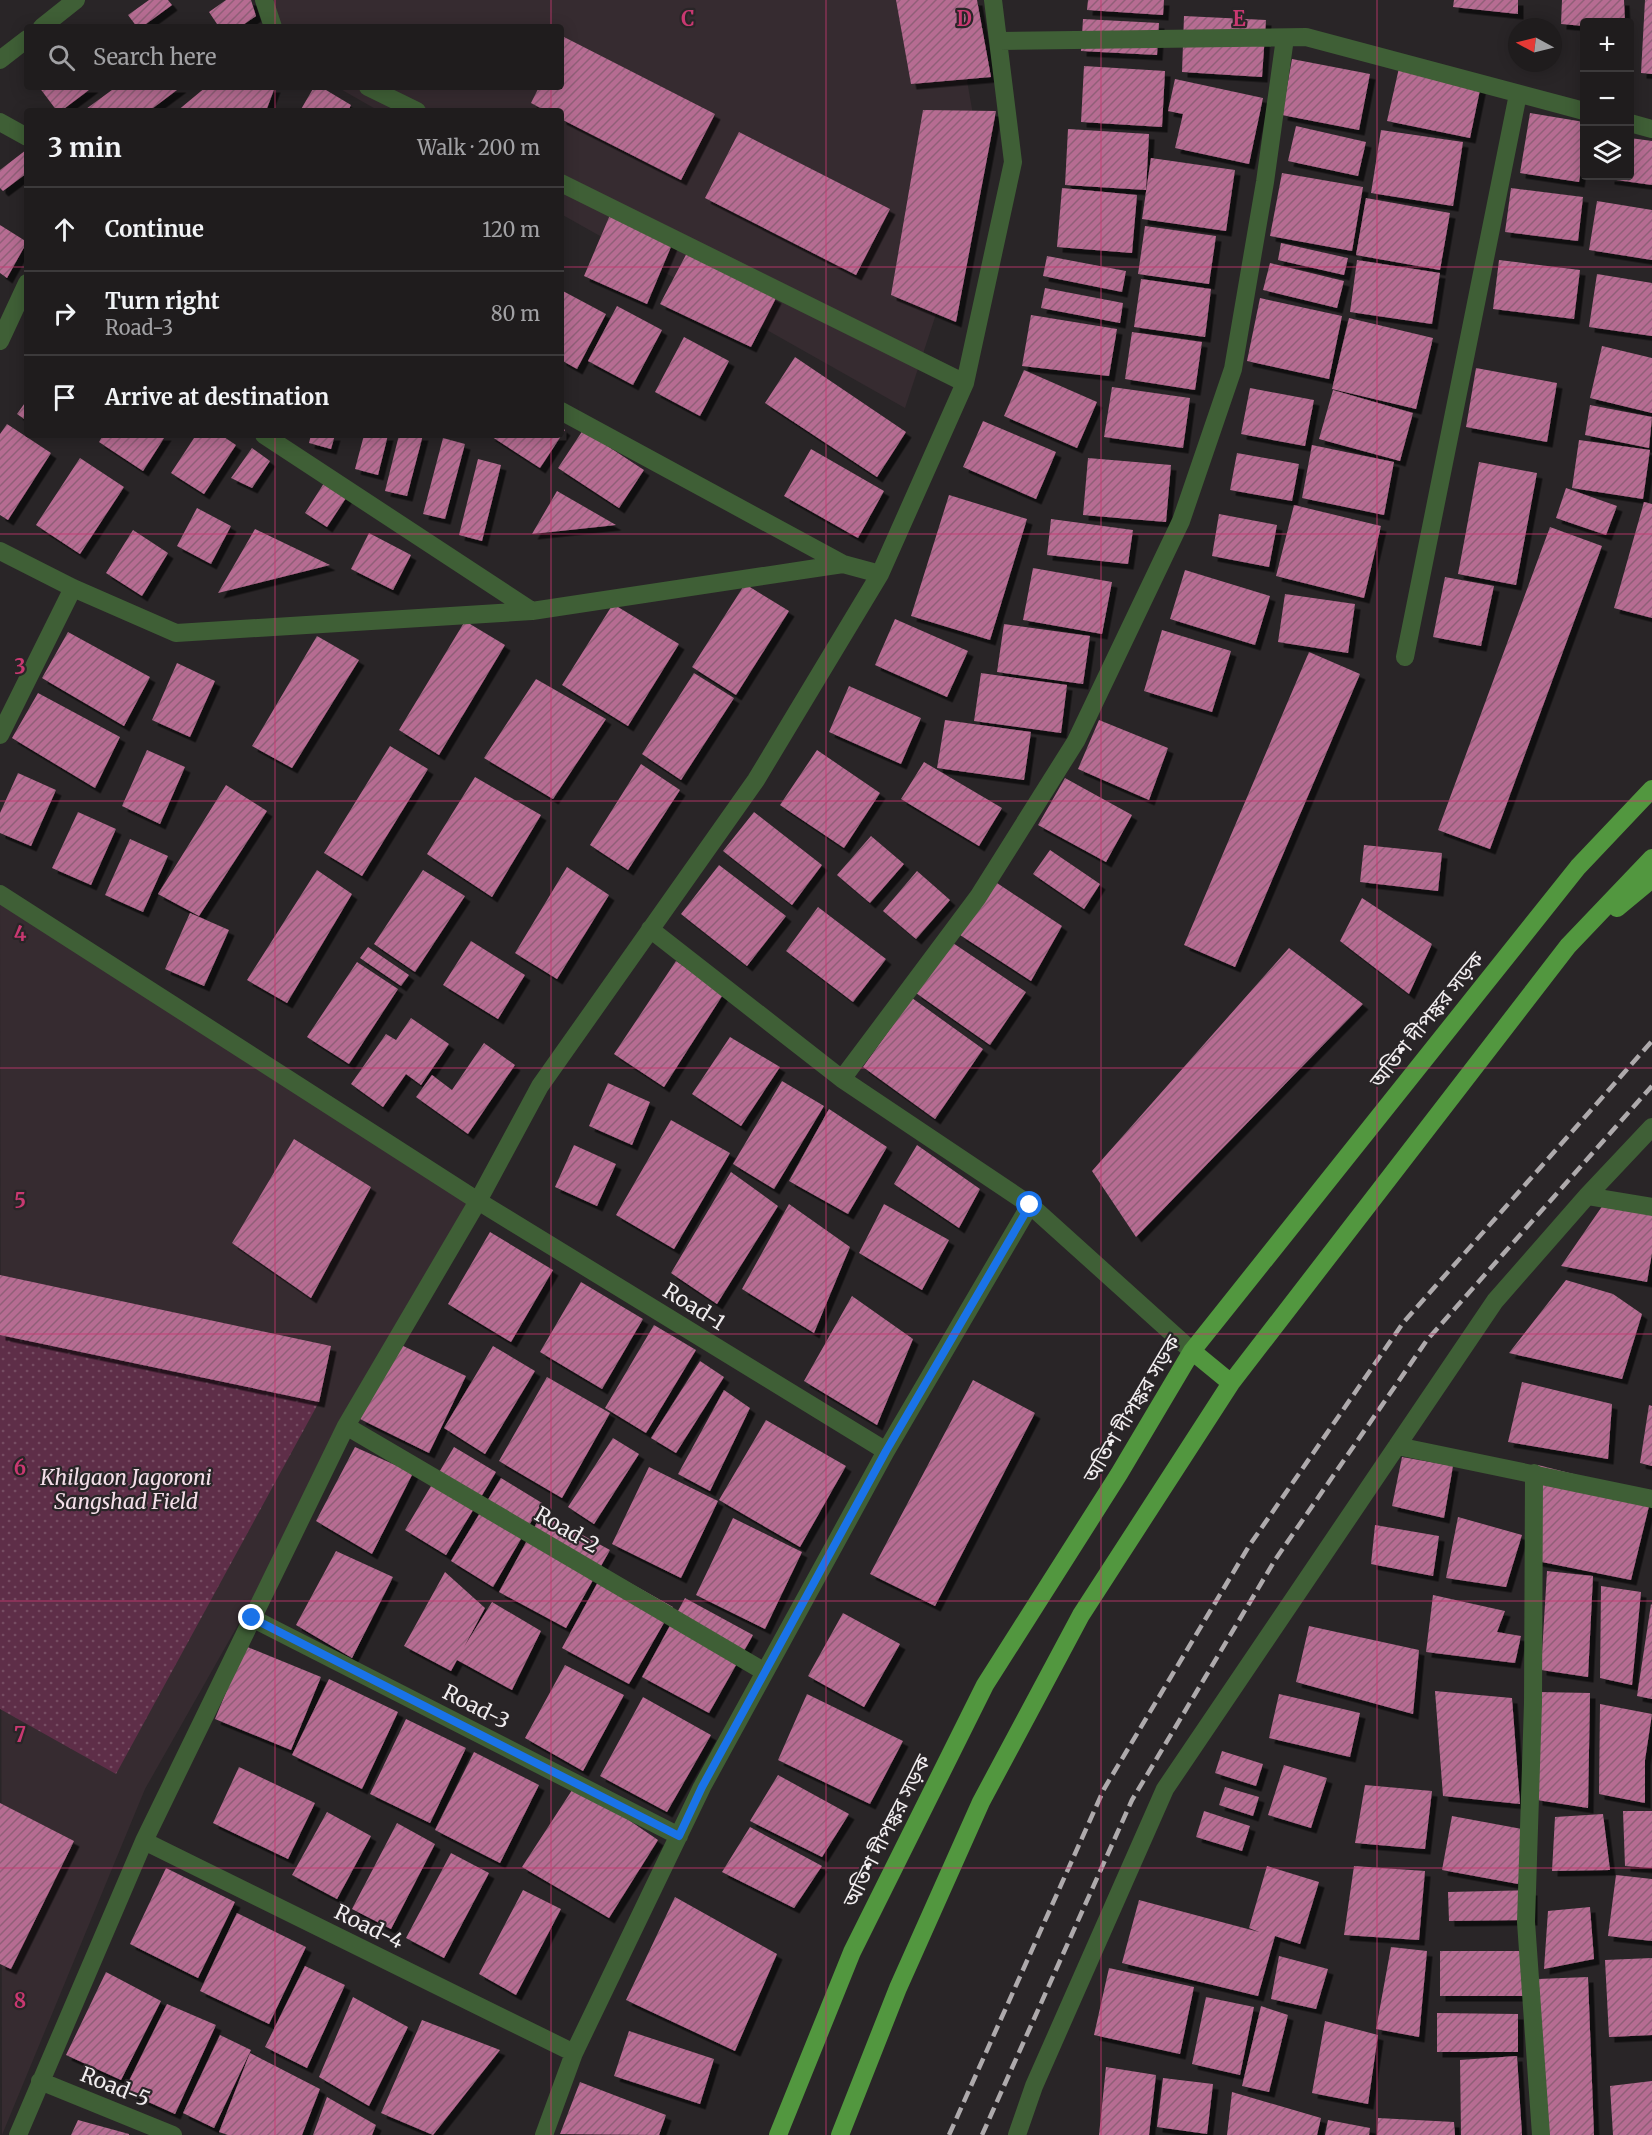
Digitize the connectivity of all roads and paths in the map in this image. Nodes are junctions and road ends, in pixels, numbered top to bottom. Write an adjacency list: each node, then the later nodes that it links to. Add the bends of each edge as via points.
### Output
1 (76, 0): 4 (street)
2 (264, 0): 5 (street)
3 (993, 0): 8 (street)
4 (46, 24)
5 (272, 24)
6 (1285, 38): 8 (street); 11 (street, via 1306,37); 37 (street, via 1233,369 1181,521 1076,741 978,897)
7 (24, 41): 9 (street)
8 (999, 41): 21 (street, via 1013,162)
9 (0, 60)
10 (374, 90): 12 (street)
11 (1518, 94): 13 (street); 29 (street)
12 (411, 108)
13 (1580, 110)
14 (0, 122): 17 (street)
15 (1634, 124): 16 (street)
16 (1652, 129)
17 (24, 135)
18 (564, 184): 21 (street)
19 (24, 289): 20 (street)
20 (0, 341)
21 (965, 383): 26 (street)
22 (564, 413): 25 (street)
23 (269, 438): 28 (street)
24 (0, 551): 27 (street)
25 (843, 564): 26 (street); 28 (street)
26 (880, 574): 35 (street, via 756,780)
27 (73, 588): 28 (street, via 176,633); 30 (street)
28 (532, 610)
29 (1405, 657)
30 (0, 735)
31 (1652, 789): 43 (main road, অতিশ দীপঙ্কর সড়ক, via 1578,867)
32 (1652, 858): 36 (main road)
33 (1652, 879): 36 (main road)
34 (0, 894): 40 (street, Road-1)
35 (650, 929): 37 (street); 40 (street, via 540,1086)
36 (1568, 945): 44 (main road)
37 (842, 1079): 41 (street)
38 (1652, 1127): 39 (street)
39 (1587, 1196): 42 (street); 46 (street, via 1495,1301)
40 (478, 1201): 45 (street); 47 (street, Road-1)
41 (1030, 1205): 43 (street); 47 (street)
42 (1652, 1207)
43 (1192, 1351): 44 (main road); 59 (main road, অতিশ দীপঙ্কর সড়ক, via 985,1685 852,1952)
44 (1231, 1383): 60 (main road, via 1081,1615 981,1802 898,1988)
45 (346, 1426): 50 (street); 51 (street, Road-2)
46 (1397, 1446): 48 (street); 61 (street, via 1165,1789 1034,2086)
47 (886, 1451): 51 (street)
48 (1534, 1473): 49 (street); 62 (street, via 1533,1703 1526,1922)
49 (1652, 1499)
50 (252, 1618): 52 (street, Road-3); 53 (street)
51 (765, 1672): 52 (street)
52 (679, 1836): 54 (street)
53 (144, 1841): 54 (street, Road-4); 55 (street)
54 (574, 2054): 58 (street)
55 (40, 2080): 56 (street); 57 (street, Road-5)
56 (18, 2135)
57 (173, 2135)
58 (544, 2135)
59 (778, 2135)
60 (840, 2135)
61 (1017, 2135)
62 (1542, 2135)

